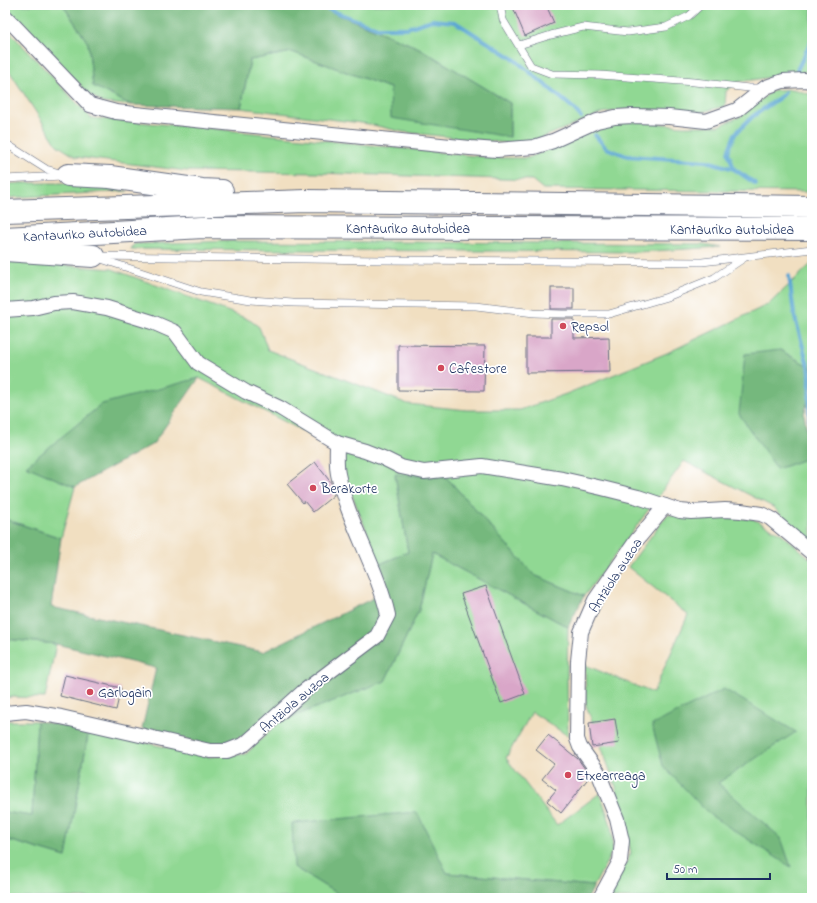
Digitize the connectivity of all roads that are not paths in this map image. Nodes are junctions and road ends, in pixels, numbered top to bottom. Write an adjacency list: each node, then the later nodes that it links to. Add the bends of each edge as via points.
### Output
1 (500, 5): 4 (lane, via 504,20)
2 (701, 5): 4 (lane, via 688,16 666,27 628,32 583,27)
3 (5, 16): 6 (street, via 90,105 102,109 431,144 498,150 534,147 597,121 615,117 669,117 706,121 737,110)
4 (519, 45): 6 (lane, via 531,66 552,74 663,79 749,88)
5 (812, 82): 6 (street, via 783,81)
6 (766, 87)
7 (5, 143): 8 (lane, via 46,169)
8 (68, 175): 9 (lane); 10 (highway, via 110,177 202,190 277,195)
9 (5, 179)
10 (306, 201): 11 (highway, Kantauriko autobidea); 12 (highway, Kantauriko autobidea)
11 (812, 207)
12 (5, 211)
13 (812, 229): 14 (highway, Kantauriko autobidea, via 203,227)
14 (5, 238)
15 (812, 249): 18 (lane)
16 (5, 250): 17 (highway)
17 (93, 256): 18 (lane, via 702,262); 18 (lane, via 201,292 251,300 476,306 562,314 609,314 667,297 714,278)
18 (746, 257)
19 (5, 310): 20 (street, via 73,302 107,308 152,322 175,332 198,363)
20 (337, 443): 21 (street, via 366,451 401,467 424,472 482,466 562,479 638,497); 23 (street, Antziola auzoa, via 338,473 388,615 377,636 304,691 244,744 227,750 210,751 26,711)
21 (664, 506): 22 (street, via 691,512 725,510 761,514 770,518); 24 (street, Antziola auzoa, via 595,600 581,632 577,739 580,748 598,772 617,819 622,841 620,860)
22 (812, 553)
23 (5, 713)
24 (600, 898)

